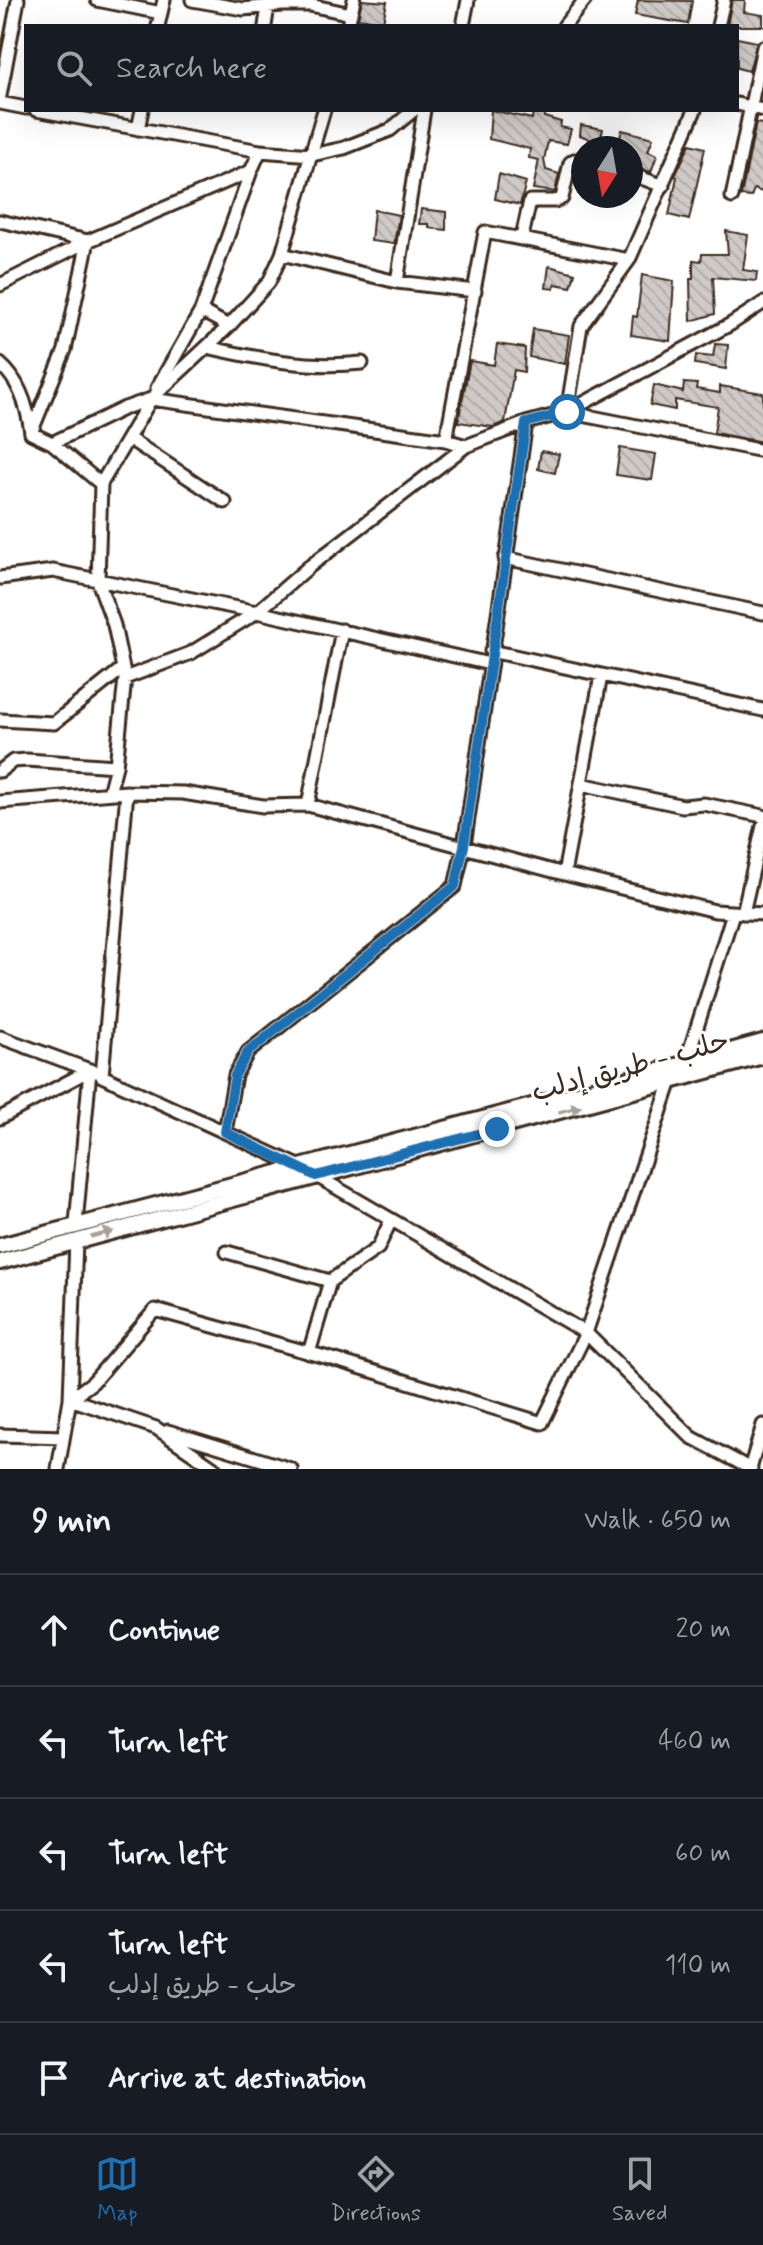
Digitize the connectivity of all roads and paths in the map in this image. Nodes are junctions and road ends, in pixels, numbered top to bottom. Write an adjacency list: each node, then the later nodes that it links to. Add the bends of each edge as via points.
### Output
1 (18, 0): 18 (street)
2 (97, 0): 10 (street)
3 (164, 0): 10 (street)
4 (192, 0): 9 (street, via 243,9)
5 (354, 0): 11 (street)
6 (468, 0): 12 (street)
7 (585, 0): 15 (street)
8 (724, 0): 16 (street)
9 (273, 4): 11 (street, via 310,5); 14 (street)
10 (161, 13): 13 (street)
11 (349, 20)
12 (464, 21)
13 (158, 24)
14 (266, 24)
15 (566, 24)
16 (718, 24)
17 (763, 47): 21 (street)
18 (0, 96)
19 (0, 103): 20 (street)
20 (24, 108)
21 (757, 109): 35 (street)
22 (47, 112): 28 (street)
23 (142, 112): 28 (street)
24 (323, 112): 30 (street)
25 (412, 112): 30 (street, via 390,130)
26 (424, 112): 41 (street)
27 (694, 112): 34 (street)
28 (138, 129): 29 (street)
29 (260, 151): 30 (street); 32 (street)
30 (312, 155): 39 (street)
31 (571, 162): 37 (street, via 562,198 530,201)
32 (251, 171): 38 (street); 45 (street)
33 (643, 178): 34 (street)
34 (663, 186): 40 (street)
35 (732, 197)
36 (0, 221): 38 (street)
37 (522, 237): 40 (street); 43 (street, via 485,232)
38 (88, 241): 42 (street); 53 (street, via 65,350)
39 (282, 254): 41 (street); 46 (street, via 269,282)
40 (629, 260): 51 (street, via 581,326)
41 (397, 282): 43 (street)
42 (0, 285)
43 (475, 291): 55 (street)
44 (763, 303): 51 (street)
45 (201, 311): 46 (street); 50 (street)
46 (229, 326): 47 (street)
47 (207, 347): 48 (street, via 292,363); 50 (street)
48 (362, 363)
49 (0, 364): 53 (street, via 16,383)
50 (151, 399): 54 (street); 55 (street); 56 (street)
51 (567, 412): 52 (street); 58 (street)
52 (526, 423): 57 (street); 61 (street)
53 (31, 433): 56 (street)
54 (128, 438): 59 (street); 60 (street)
55 (446, 440): 57 (street)
56 (52, 443): 59 (street)
57 (466, 446): 64 (street)
58 (763, 451)
59 (101, 484): 63 (street)
60 (225, 502)
61 (505, 558): 65 (street); 67 (street)
62 (0, 578): 63 (street, via 53,571)
63 (98, 581): 64 (street); 68 (street)
64 (257, 612): 66 (street); 68 (street, via 191,653)
65 (763, 613)
66 (342, 630): 67 (street); 78 (street)
67 (490, 658): 69 (street); 81 (street)
68 (124, 673): 71 (street, via 54,723); 72 (street)
69 (601, 676): 70 (street); 74 (street)
70 (763, 710)
71 (0, 720)
72 (116, 766): 73 (street, via 27,760 13,761); 76 (street)
73 (0, 771)
74 (581, 784): 79 (street, via 683,806 704,804); 82 (street)
75 (127, 792): 76 (street); 78 (street, via 183,793 263,806); 90 (street)
76 (109, 793): 77 (street)
77 (0, 802)
78 (308, 805): 81 (street)
79 (763, 816)
80 (763, 826): 83 (street)
81 (464, 846): 82 (street); 93 (street, via 455,886 248,1052 235,1075)
82 (564, 874): 83 (street)
83 (738, 913): 84 (street); 88 (street)
84 (763, 914)
85 (0, 1037): 89 (street)
86 (763, 1042): 88 (main road, حلب - طريق إدلب)
87 (763, 1056): 91 (main road, حلب - طريق إدلب)
88 (681, 1064): 91 (street); 94 (main road, حلب - طريق إدلب)
89 (90, 1070): 90 (street); 92 (street); 97 (street)
90 (102, 1076): 93 (street)
91 (670, 1083): 95 (main road, حلب - طريق إدلب, one-way to 91); 103 (street)
92 (0, 1118)
93 (225, 1132): 94 (street)
94 (301, 1167): 95 (street); 97 (main road, حلب - طريق إدلب)
95 (316, 1176): 96 (street); 98 (main road, حلب - طريق إدلب, one-way to 95)
96 (391, 1220): 102 (street, via 378,1248); 103 (street)
97 (76, 1224): 99 (main road, حلب - طريق إدلب)
98 (76, 1241): 101 (main road, حلب - طريق إدلب); 105 (street)
99 (0, 1246)
100 (227, 1252): 102 (street)
101 (0, 1262)
102 (330, 1281): 104 (street)
103 (586, 1333): 104 (street, via 542,1423); 113 (street, via 691,1437)
104 (309, 1353): 105 (street, via 155,1310 93,1382)
105 (70, 1399): 107 (street); 109 (street)
106 (763, 1425): 113 (street)
107 (156, 1428): 111 (street); 112 (street)
108 (0, 1435): 109 (street)
109 (63, 1437): 110 (street)
110 (58, 1469)
111 (216, 1469)
112 (291, 1469)
113 (750, 1469)

